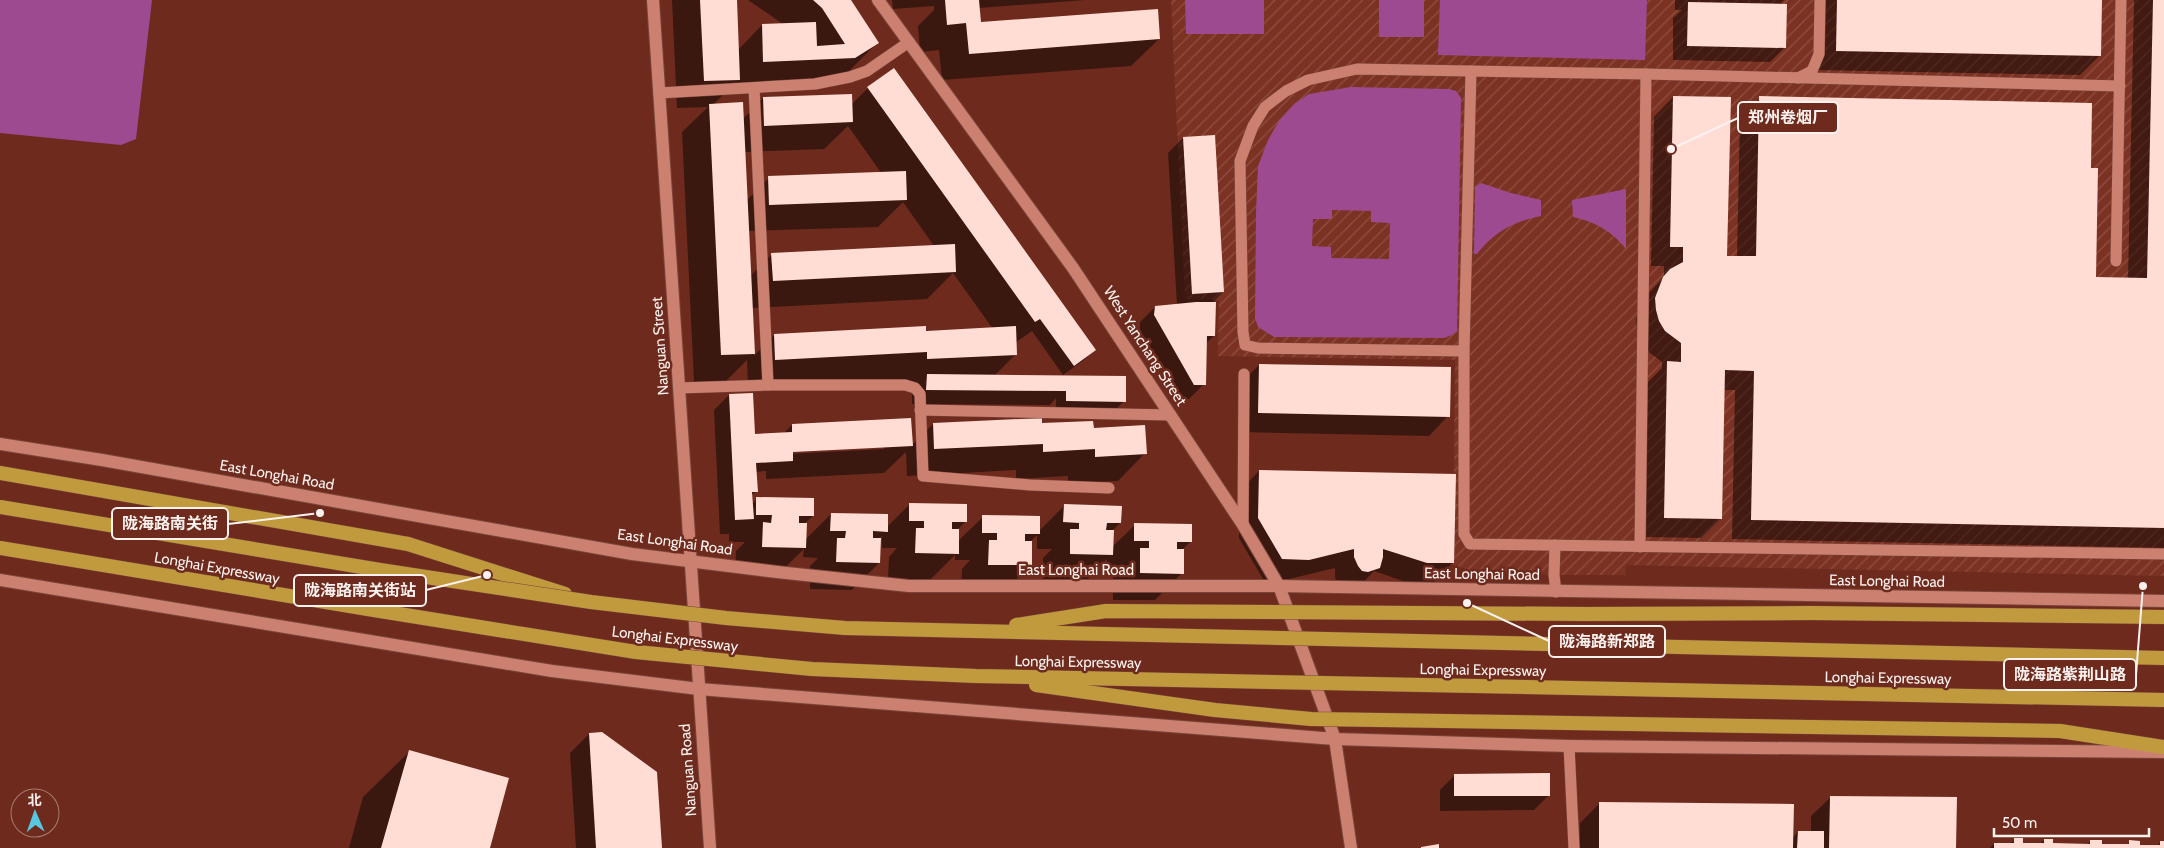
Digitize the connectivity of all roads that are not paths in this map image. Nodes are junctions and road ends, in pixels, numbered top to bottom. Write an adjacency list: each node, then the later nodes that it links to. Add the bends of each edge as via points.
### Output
1 (653, 0): 11 (street, Nanguan Street)
2 (878, 0): 5 (street, West Yanchang Street)
3 (1820, 0): 8 (lane, via 1819,54 1812,71)
4 (2121, 0): 9 (lane)
5 (908, 42): 10 (lane, via 867,71 850,78); 18 (street, West Yanchang Street, via 1074,268)
6 (1471, 71): 7 (lane); 13 (lane); 13 (lane, via 1357,69 1308,80 1265,107 1253,126 1240,161 1245,345 1258,348)
7 (1646, 74): 8 (lane); 25 (lane)
8 (1796, 79): 9 (lane)
9 (2120, 86): 12 (lane)
10 (754, 88): 11 (lane); 15 (lane)
11 (659, 93): 16 (street, Nanguan Street)
12 (2116, 261)
13 (1464, 351): 24 (lane, via 1464,534 1470,544)
14 (1244, 374): 23 (lane)
15 (768, 385): 16 (lane); 17 (lane, via 905,386 915,388 920,394)
16 (679, 388): 28 (street, Nanguan Street)
17 (920, 410): 18 (lane); 21 (lane, via 922,476)
18 (1171, 415): 23 (street, West Yanchang Street)
19 (0, 444): 28 (street, East Longhai Road)
20 (0, 473): 33 (highway, bridge, via 408,544)
21 (1109, 488)
22 (0, 508): 33 (highway, Longhai Expressway, bridge)
23 (1243, 525): 30 (street, West Yanchang Street)
24 (1556, 546): 25 (lane); 31 (lane)
25 (1640, 547): 27 (lane)
26 (0, 548): 37 (highway, Longhai Expressway, bridge, via 628,650 812,669)
27 (2164, 554)
28 (691, 562): 30 (street, East Longhai Road, via 909,586); 38 (street, Nanguan Street)
29 (0, 580): 38 (street, via 552,671)
30 (1279, 586): 31 (street, East Longhai Road); 40 (street, West Yanchang Street)
31 (1556, 592): 32 (street, East Longhai Road)
32 (2164, 601)
33 (591, 602): 35 (highway, Longhai Expressway, bridge, via 845,628)
34 (2164, 617): 35 (highway, bridge, via 1106,611)
35 (978, 631): 36 (highway, Longhai Expressway, bridge)
36 (2164, 658)
37 (976, 676): 39 (highway, Longhai Expressway, bridge); 42 (highway, bridge, via 1215,710 1311,719 2060,730)
38 (699, 689): 40 (street); 44 (street, Nanguan Road)
39 (2164, 700)
40 (1335, 739): 41 (street); 45 (street, West Yanchang Street)
41 (1569, 746): 43 (street); 46 (lane)
42 (2164, 747)
43 (2164, 752)
44 (710, 848)
45 (1351, 848)
46 (1574, 848)

